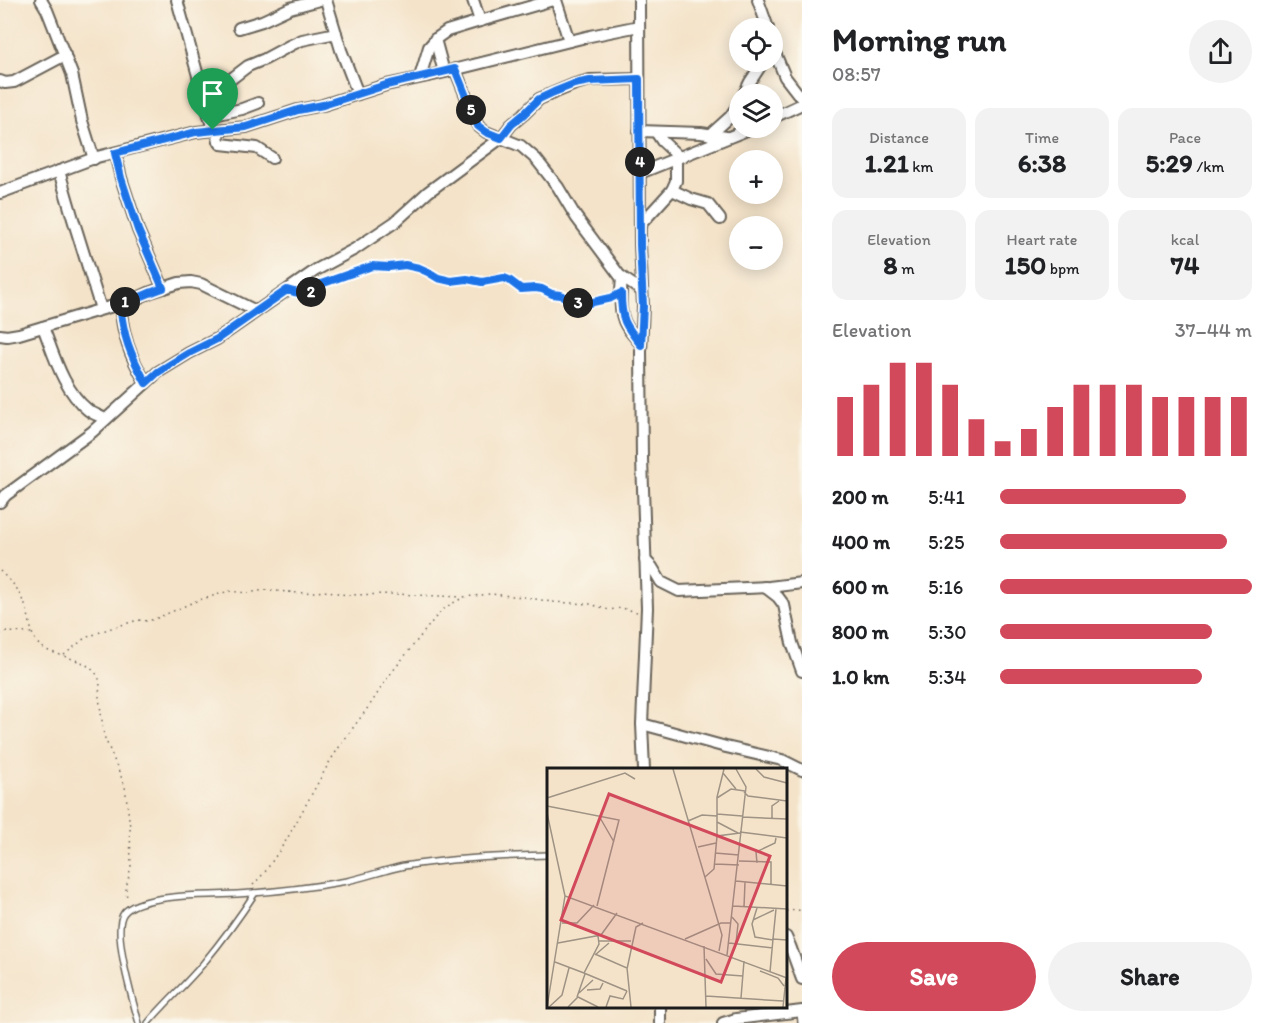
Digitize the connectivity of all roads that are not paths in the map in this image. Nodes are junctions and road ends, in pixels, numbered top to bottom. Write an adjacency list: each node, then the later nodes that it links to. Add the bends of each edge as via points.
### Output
1 (41, 0): 16 (street)
2 (177, 0): 22 (street)
3 (320, 0): 12 (street)
4 (326, 0): 13 (street)
5 (473, 0): 10 (street)
6 (555, 0): 10 (street); 15 (street)
7 (639, 0): 11 (street)
8 (758, 0): 9 (street)
9 (764, 18)
10 (480, 21): 14 (street)
11 (639, 26): 15 (street); 20 (street)
12 (239, 28)
13 (336, 33): 22 (street, via 302,40 248,66 225,82); 23 (street)
14 (435, 39): 17 (street); 19 (street)
15 (569, 41): 17 (street)
16 (65, 56): 21 (street, via 14,82); 40 (street)
17 (450, 70): 19 (street); 35 (street, via 478,126)
18 (783, 70): 24 (street)
19 (420, 78): 23 (street)
20 (639, 79): 31 (street); 35 (street, via 590,81 546,95)
21 (0, 81)
22 (200, 81): 28 (street)
23 (358, 94): 30 (street, via 246,127)
24 (802, 99)
25 (258, 103): 28 (street)
26 (802, 104): 27 (street)
27 (783, 113)
28 (209, 116): 30 (street)
29 (729, 118): 33 (street)
30 (215, 130): 37 (street); 38 (street, via 221,144 257,148)
31 (639, 131): 32 (street); 42 (street)
32 (656, 132): 33 (street); 39 (street)
33 (710, 135): 36 (street)
34 (729, 137): 36 (street)
35 (501, 138): 47 (street, via 521,146 536,159); 52 (street, via 428,192 395,222)
36 (726, 138): 39 (street)
37 (115, 153): 40 (street); 48 (street, via 138,230)
38 (272, 158)
39 (677, 158): 42 (street); 43 (street)
40 (94, 159): 41 (street)
41 (59, 171): 44 (street); 51 (street)
42 (640, 173): 46 (street)
43 (672, 189): 45 (street, via 708,204); 46 (street)
44 (0, 193)
45 (720, 219)
46 (640, 225): 49 (street)
47 (622, 277): 49 (street); 55 (street, via 622,317)
48 (163, 288): 50 (street); 52 (street, via 201,284)
49 (642, 291): 55 (street)
50 (120, 304): 51 (street); 56 (street, via 133,361)
51 (101, 309): 53 (street)
52 (256, 311): 56 (street)
53 (43, 327): 54 (street); 57 (street, via 63,379 88,410)
54 (0, 335)
55 (641, 345): 59 (street)
56 (146, 383): 57 (street)
57 (105, 419): 58 (street)
58 (0, 502)
59 (645, 560): 61 (street, via 661,582 679,591); 63 (street)
60 (802, 583): 61 (street)
61 (765, 587): 62 (street, via 784,605)
62 (802, 671)
63 (642, 724): 64 (street); 65 (street, via 783,760)
64 (644, 768)
65 (802, 770)
66 (547, 855): 67 (lane, via 404,866 348,880)
67 (255, 893): 71 (lane, via 145,902 124,912 119,934); 72 (lane, via 201,966)
68 (787, 940): 69 (street)
69 (802, 979)
70 (801, 1011): 73 (street); 74 (lane)
71 (139, 1023)
72 (148, 1023)
73 (723, 1023)
74 (801, 1023)

